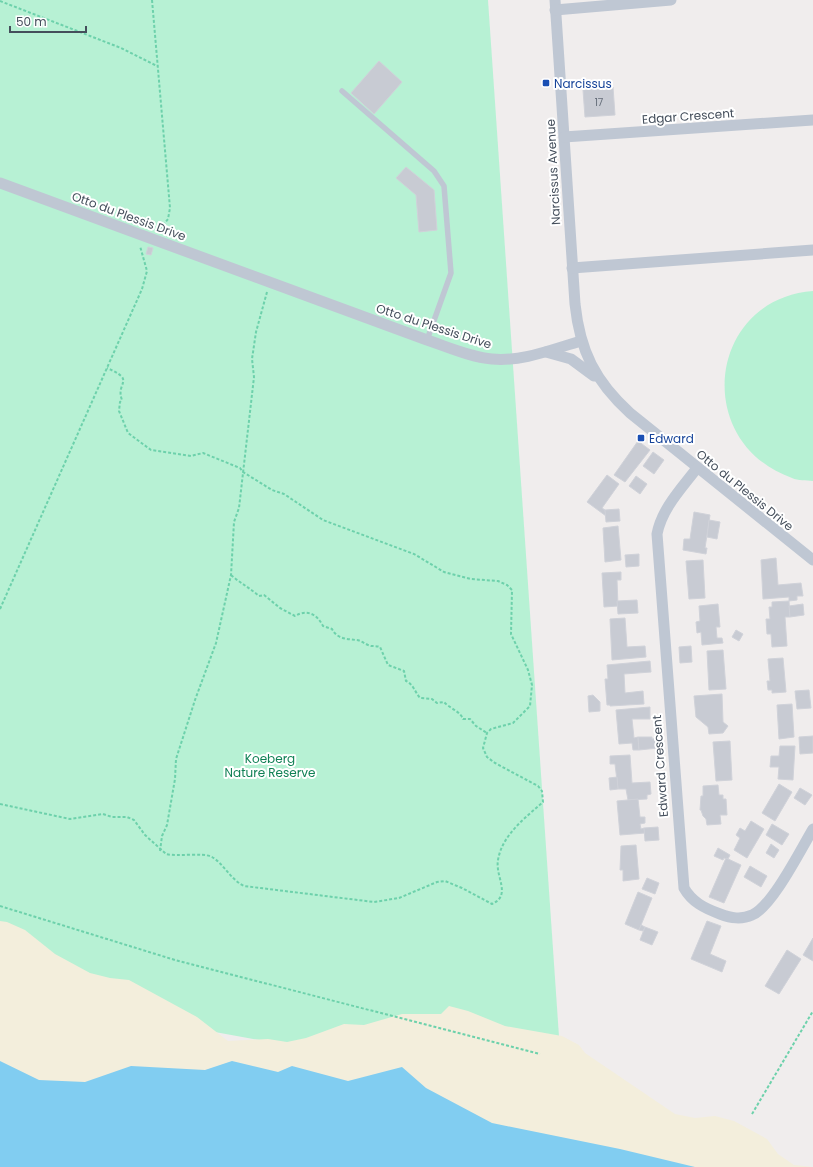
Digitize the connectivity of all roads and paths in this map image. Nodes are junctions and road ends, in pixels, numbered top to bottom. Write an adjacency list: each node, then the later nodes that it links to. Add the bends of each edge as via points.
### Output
1 (152, 0): 5 (path)
2 (671, 0): 4 (street)
3 (0, 1): 5 (path, via 121,48)
4 (555, 5): 8 (street, Narcissus Avenue)
5 (157, 66): 10 (path, via 170,208 168,219)
6 (342, 91): 15 (lane, via 434,171 444,186 451,273)
7 (813, 120): 8 (street, Edgar Crescent)
8 (564, 137): 13 (street, Narcissus Avenue)
9 (0, 183): 10 (street, Otto du Plessis Drive)
10 (152, 238): 14 (street, Otto du Plessis Drive)
11 (140, 246): 18 (path, via 146,264 146,279)
12 (813, 250): 13 (street)
13 (572, 268): 16 (street, Narcissus Avenue, via 576,313)
14 (270, 282): 15 (street, Otto du Plessis Drive); 21 (path, via 263,302 252,359 254,377)
15 (427, 340): 17 (street, Otto du Plessis Drive, via 492,359 524,357)
16 (582, 341): 17 (street, Otto du Plessis Drive); 19 (street, Otto du Plessis Drive)
17 (546, 352): 19 (street, via 580,364)
18 (107, 368): 21 (path, via 121,374 123,378 120,396 122,400 118,411 128,434 154,451 191,456 203,453 240,468); 24 (path)
19 (602, 384): 20 (street, Otto du Plessis Drive, via 630,413)
20 (697, 468): 22 (street, Otto du Plessis Drive); 27 (street, Edward Crescent, via 665,512 657,534 684,888 694,901 710,910 737,918 754,915 769,902)
21 (243, 472): 23 (path, via 239,508 234,522); 25 (path, via 272,490 284,494 323,520 414,554 444,572 498,582 512,590 511,634 528,670 532,685 530,706 513,723 491,729)
22 (813, 560)
23 (231, 575): 25 (path, via 289,614 295,616 307,612 319,617 323,626 332,629 340,637 380,647 388,665 404,671 406,681 420,698 432,699 437,703 444,702 458,712 462,719 470,719); 28 (path, via 216,643 176,759 167,825)
24 (0, 609)
25 (487, 733): 28 (path, via 483,748 486,757 538,786 544,797 543,802 520,821 502,846 497,867 503,892 492,904 445,881 399,898 374,902 257,889 235,882 212,857 200,854 174,856)
26 (0, 804): 28 (path, via 70,819 103,814 127,817 134,820)
27 (813, 829)
28 (160, 851)
29 (0, 906): 33 (path, via 175,960)
30 (813, 1011): 31 (path)
31 (809, 1018): 32 (path); 34 (path)
32 (813, 1019)
33 (540, 1054)
34 (752, 1114)

